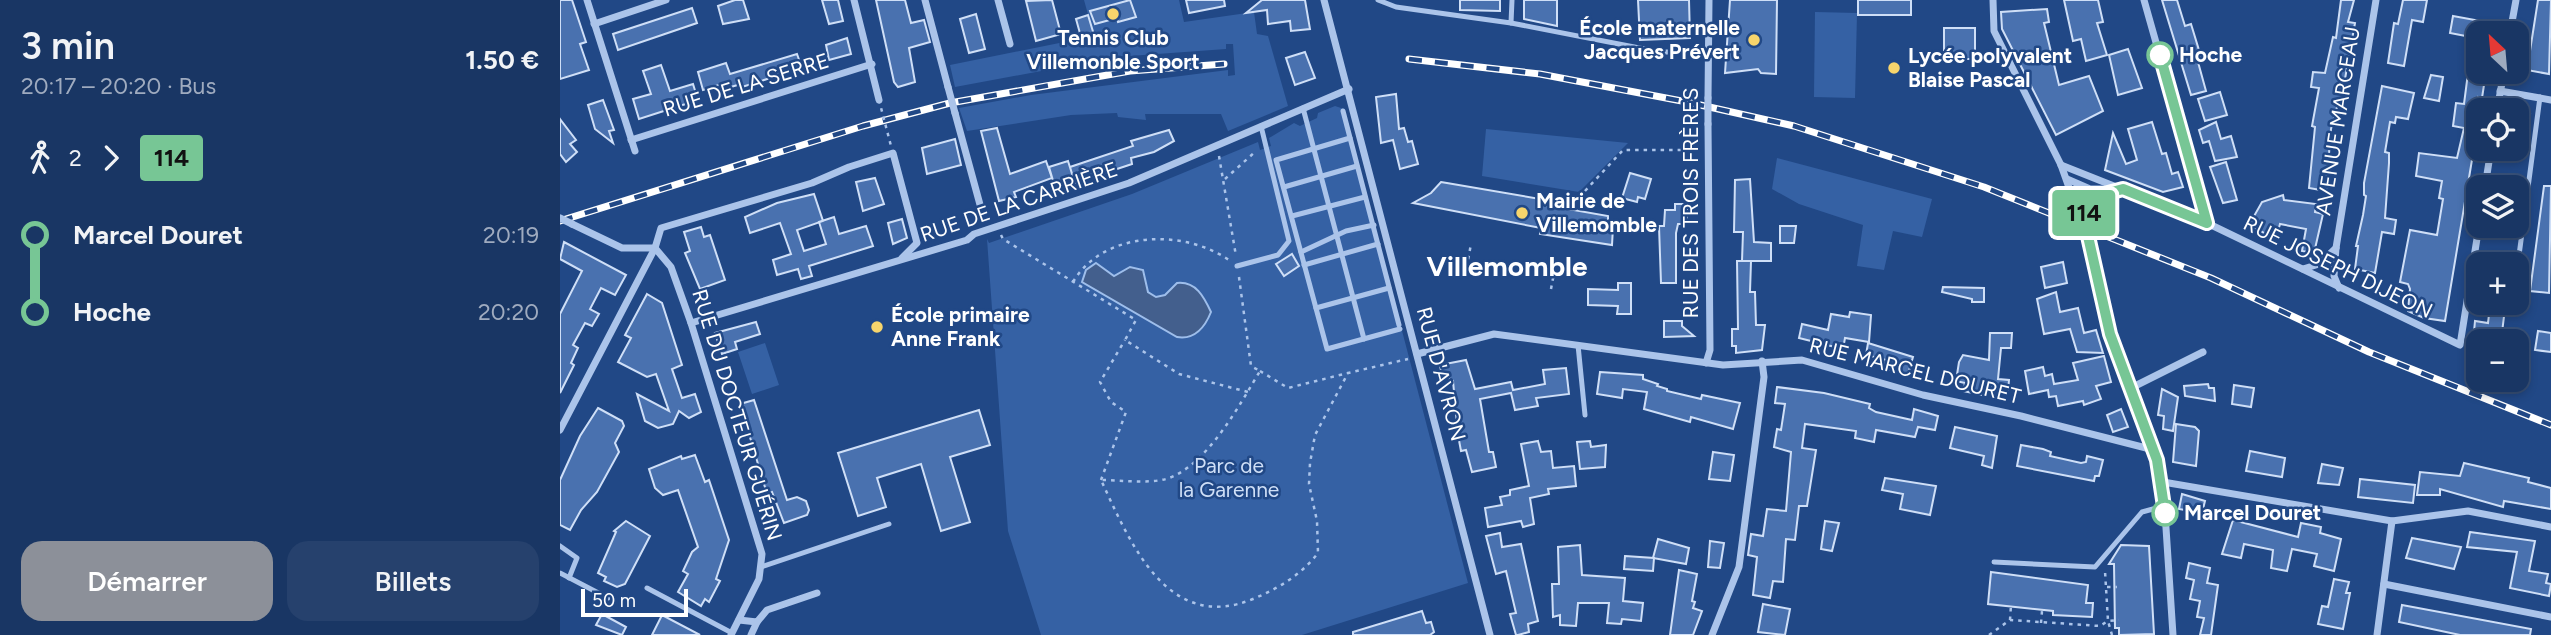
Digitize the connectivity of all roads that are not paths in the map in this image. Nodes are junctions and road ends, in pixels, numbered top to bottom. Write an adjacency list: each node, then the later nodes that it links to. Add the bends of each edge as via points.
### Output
1 (587, 0): 16 (street)
2 (666, 0): 16 (street)
3 (854, 0): 19 (street)
4 (925, 0): 43 (street, bridge)
5 (998, 0): 17 (street)
6 (1324, 0): 21 (street, RUE D'AVRON)
7 (1378, 0): 15 (lane, via 1396,7)
8 (1511, 0): 15 (lane)
9 (1709, 0): 18 (street, RUE DES TROIS FRÈRES)
10 (1993, 0): 34 (street, via 1994,31)
11 (2144, 0): 47 (street)
12 (2376, 0): 53 (street, AVENUE MARCEAU)
13 (2516, 0): 14 (street)
14 (2512, 21)
15 (1511, 23): 18 (lane, via 1660,52)
16 (594, 24): 31 (street)
17 (1010, 44)
18 (1708, 52): 71 (street, RUE DES TROIS FRÈRES, bridge, via 1710,350)
19 (872, 64): 25 (street); 31 (street, RUE DE LA SERRE)
20 (2501, 84): 22 (street)
21 (1349, 89): 27 (street, RUE DE LA CARRIÈRE); 69 (street, RUE D'AVRON)
22 (2500, 91): 23 (street); 24 (street)
23 (2540, 97): 26 (street); 55 (lane)
24 (2499, 98)
25 (879, 100)
26 (2551, 100)
27 (1303, 108): 29 (street, RUE DE LA CARRIÈRE); 32 (lane)
28 (1343, 111): 30 (lane)
29 (1261, 127): 57 (street, RUE DE LA CARRIÈRE, via 1129,183); 59 (lane, via 1289,241 1278,255)
30 (1350, 138): 32 (lane); 35 (lane)
31 (631, 140): 33 (street)
32 (1314, 148): 36 (lane); 38 (lane, via 1278,158)
33 (635, 151)
34 (2061, 165): 37 (street); 39 (street, RUE JOSEPH DIJEON)
35 (1357, 166): 36 (lane); 41 (lane)
36 (1321, 176): 38 (lane); 42 (lane)
37 (2066, 178): 40 (street, RUE JOSEPH DIJEON); 44 (street, via 2077,210)
38 (1284, 187): 45 (lane)
39 (2123, 189): 40 (street, RUE JOSEPH DIJEON); 47 (street, RUE JOSEPH DIJEON)
40 (2107, 191): 44 (street)
41 (1365, 197): 42 (lane); 48 (lane)
42 (1329, 206): 45 (lane); 49 (lane)
43 (982, 212)
44 (2083, 214): 72 (street, bridge, via 2110,334)
45 (1292, 216): 54 (lane)
46 (560, 218): 52 (street, bridge, via 622,248)
47 (2207, 223): 60 (street, RUE JOSEPH DIJEON)
48 (1374, 225): 49 (lane); 51 (lane)
49 (1336, 235): 54 (lane); 56 (lane)
50 (2477, 238): 62 (street, RUE JOSEPH DIJEON, via 2460,345)
51 (1378, 244): 56 (lane); 61 (lane)
52 (655, 247): 57 (street, via 661,229 812,183 892,149 916,243); 65 (street, RUE DU DOCTEUR GUÉRIN, via 671,267); 74 (street)
53 (2336, 248): 60 (street, AVENUE MARCEAU, via 2315,267); 62 (street, AVENUE MARCEAU, via 2334,276)
54 (1301, 252): 58 (lane)
55 (2519, 252)
56 (1342, 254): 58 (lane); 63 (lane)
57 (899, 260): 65 (street, RUE DE LA CARRIÈRE)
58 (1304, 265): 64 (lane)
59 (1237, 266)
60 (2300, 269): 62 (street, RUE JOSEPH DIJEON)
61 (1390, 288): 63 (lane); 66 (lane, via 1399,327)
62 (2339, 288)
63 (1353, 298): 64 (lane); 66 (lane)
64 (1316, 308): 66 (lane, via 1327,349)
65 (691, 323): 83 (street, RUE DU DOCTEUR GUÉRIN, via 762,554)
66 (1364, 339)
67 (1578, 345): 69 (street, RUE MARCEL DOURET, via 1494,334); 71 (street, RUE MARCEL DOURET); 73 (lane)
68 (2203, 352): 72 (street)
69 (1418, 355): 95 (street, RUE D'AVRON)
70 (1762, 361): 71 (street, RUE MARCEL DOURET); 75 (street, RUE MARCEL DOURET, via 1802,359 1923,395); 96 (street, via 1764,377 1739,567)
71 (1706, 363)
72 (2131, 388): 75 (street)
73 (1585, 415)
74 (560, 430)
75 (2154, 450): 76 (street)
76 (2163, 482): 77 (street); 78 (street)
77 (2164, 506): 82 (lane, via 2142,512 2095,567); 97 (street)
78 (2392, 521): 80 (street, via 2468,511); 86 (street)
79 (888, 524): 83 (lane)
80 (2551, 527)
81 (560, 546): 85 (lane, via 577,558)
82 (1994, 562)
83 (761, 567): 91 (street, RUE DU DOCTEUR GUÉRIN, via 760,579)
84 (560, 573): 85 (lane)
85 (569, 578): 89 (lane)
86 (2384, 584): 90 (street); 98 (street)
87 (647, 588): 93 (lane)
88 (817, 593): 92 (street, via 768,610)
89 (608, 598)
90 (2551, 617)
91 (738, 620): 92 (street); 93 (street, RUE DU DOCTEUR GUÉRIN)
92 (757, 622): 94 (street)
93 (731, 634)
94 (751, 635)
95 (1490, 635)
96 (1712, 635)
97 (2173, 635)
98 (2377, 635)

